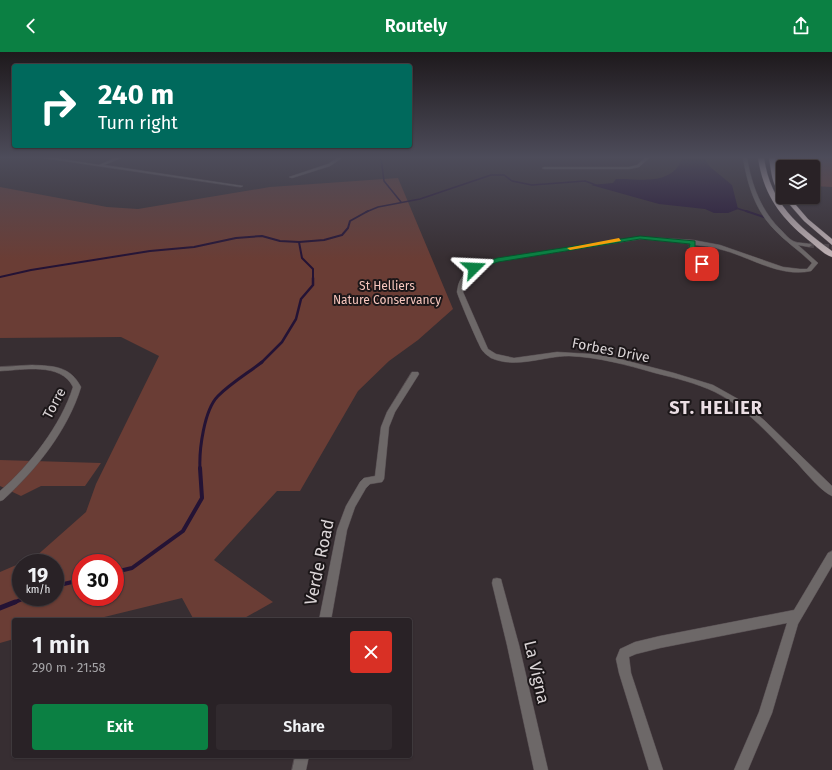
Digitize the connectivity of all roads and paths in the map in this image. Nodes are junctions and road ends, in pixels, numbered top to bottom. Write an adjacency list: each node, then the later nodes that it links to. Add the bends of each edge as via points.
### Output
1 (753, 192): 5 (street, via 764,214 779,232)
2 (769, 192): 8 (highway, via 779,208)
3 (792, 204): 6 (highway)
4 (693, 242): 5 (street, Forbes Drive, via 729,250 782,269 800,271 813,267 815,263); 9 (street, via 692,248); 12 (street, Forbes Drive, via 661,238 627,238 497,260 470,272 461,282 460,292 486,350 491,355 508,360 578,354 666,373 711,388 735,401 769,429)
5 (793, 242): 7 (street)
6 (832, 243)
7 (809, 245)
8 (832, 255)
9 (702, 264)
10 (0, 369): 13 (street, Torre, via 58,370 74,379 77,388 66,414 38,457)
11 (415, 374): 17 (street, Verde Road, via 391,412 385,427 379,479 367,481 363,485 346,518)
12 (832, 492)
13 (0, 497)
14 (832, 556): 16 (street)
15 (497, 583): 20 (street, La Vigna)
16 (797, 615): 21 (street, via 660,642 624,653 622,659 625,673); 22 (street, via 765,713)
17 (325, 618)
18 (302, 758): 19 (street)
19 (299, 770)
20 (541, 770)
21 (656, 770)
22 (741, 770)

